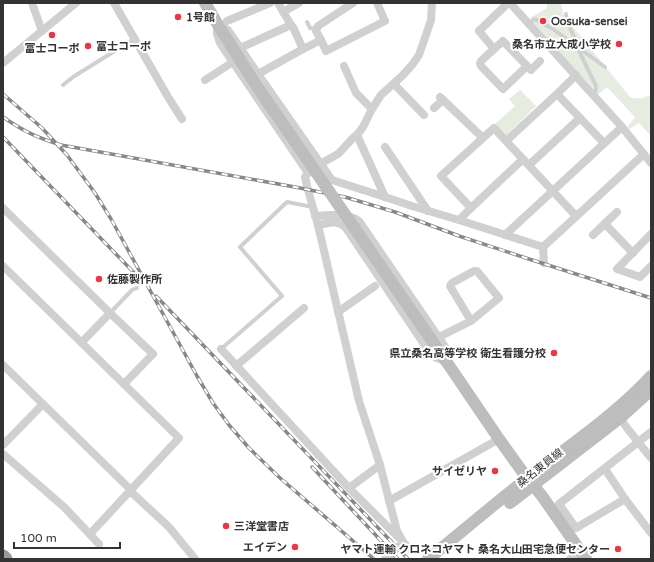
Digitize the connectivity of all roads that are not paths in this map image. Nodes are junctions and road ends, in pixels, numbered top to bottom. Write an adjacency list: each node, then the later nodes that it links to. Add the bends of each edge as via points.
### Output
1 (32, 3): 19 (street)
2 (76, 3): 19 (street)
3 (114, 3): 20 (street)
4 (205, 3): 15 (street)
5 (270, 3): 15 (street)
6 (278, 3): 12 (street)
7 (299, 3): 12 (street)
8 (353, 3): 18 (street)
9 (377, 3): 21 (street, via 385,21 326,51)
10 (432, 3): 35 (street, via 431,20 419,55)
11 (510, 3): 16 (street); 25 (street, via 477,29)
12 (283, 12): 17 (street)
13 (566, 14): 22 (lane)
14 (306, 22): 18 (lane, via 310,28)
15 (222, 23): 23 (street); 27 (street, via 217,34); 84 (street, bridge, via 260,92)
16 (529, 23): 22 (lane, via 535,19); 33 (street)
17 (291, 25): 23 (street); 24 (street)
18 (317, 29): 21 (street)
19 (42, 31): 28 (street)
20 (135, 38): 36 (lane); 43 (street)
21 (321, 40): 24 (street)
22 (577, 46): 31 (lane); 38 (lane, via 596,86)
23 (240, 48): 32 (street)
24 (303, 49): 32 (street)
25 (494, 49): 30 (street, via 503,41); 30 (street, via 480,63 503,89)
26 (540, 61): 30 (street, via 531,70)
27 (233, 62): 34 (street); 55 (street)
28 (3, 63)
29 (344, 66): 40 (street, via 356,93)
30 (527, 66)
31 (605, 67)
32 (258, 74): 53 (street)
33 (576, 75): 37 (street); 38 (street)
34 (205, 80)
35 (394, 84): 40 (street, via 381,95); 41 (street)
36 (62, 85)
37 (557, 94): 42 (street); 47 (street)
38 (595, 96): 44 (street)
39 (434, 108): 46 (street, via 442,98)
40 (372, 109): 45 (street)
41 (424, 115)
42 (580, 118): 48 (street); 54 (street)
43 (182, 119)
44 (622, 127): 48 (street); 50 (street)
45 (357, 135): 53 (street, via 338,154); 57 (street)
46 (483, 138): 47 (street, via 494,128); 59 (street, via 441,176)
47 (506, 141): 51 (street)
48 (604, 143): 56 (street)
49 (385, 147): 61 (street)
50 (644, 154): 52 (street); 63 (street)
51 (523, 159): 54 (street); 59 (street)
52 (651, 163)
53 (320, 164): 55 (street); 57 (street, via 332,180)
54 (529, 165): 56 (street)
55 (308, 173): 60 (street, via 305,177)
56 (553, 190): 63 (street); 68 (street)
57 (385, 196): 61 (street)
58 (3, 208): 79 (street)
59 (471, 208): 64 (street)
60 (314, 211): 66 (street); 81 (street, via 356,218 359,221); 83 (lane, via 287,202 240,247 282,296)
61 (428, 211): 64 (street)
62 (617, 212): 65 (street)
63 (576, 216): 70 (street)
64 (459, 220): 68 (street)
65 (604, 224): 69 (street); 71 (street)
66 (318, 225): 78 (street); 84 (street, via 332,222 346,228 428,350 436,358)
67 (651, 234): 71 (street)
68 (505, 235): 70 (street)
69 (593, 235)
70 (543, 247): 72 (street)
71 (633, 253): 74 (street, via 617,268 640,277)
72 (544, 263)
73 (3, 266): 82 (street)
74 (651, 266)
75 (375, 286): 78 (street)
76 (137, 288): 79 (lane, via 132,290)
77 (304, 308): 86 (street)
78 (338, 312): 98 (street, via 359,401)
79 (110, 314): 82 (street); 88 (street, via 153,354)
80 (470, 321): 80 (street, via 499,298 477,271 450,286); 81 (street)
81 (439, 338): 84 (street, via 448,351)
82 (82, 342): 88 (street)
83 (221, 349): 86 (street)
84 (446, 361): 93 (street)
85 (3, 365): 90 (street)
86 (236, 366): 101 (street)
87 (651, 376): 91 (street, 桑名東員線)
88 (124, 384): 102 (street, via 179,438)
89 (651, 390): 91 (street, 桑名東員線)
90 (43, 404): 95 (street); 102 (street)
91 (617, 414): 94 (street); 100 (street, 桑名東員線)
92 (651, 432): 94 (street)
93 (499, 439): 100 (street); 104 (street)
94 (638, 442): 97 (street); 99 (street)
95 (3, 445)
96 (3, 454): 106 (street, via 64,507)
97 (651, 458)
98 (380, 465): 101 (street); 104 (street)
99 (605, 469): 103 (street); 103 (street, via 560,504 576,528)
100 (530, 482): 110 (street); 115 (street, 桑名東員線); 116 (street, 桑名東員線)
101 (349, 488): 107 (street)
102 (130, 491): 106 (street); 113 (street, via 169,527)
103 (625, 499): 105 (street)
104 (389, 501): 107 (street, via 397,531)
105 (650, 530)
106 (90, 534): 108 (street)
107 (403, 542): 109 (street); 114 (street)
108 (99, 544)
109 (411, 550)
110 (584, 556): 117 (street)
111 (3, 557): 112 (highway)
112 (5, 559)
113 (195, 559)
114 (385, 559)
115 (428, 559)
116 (440, 559)
117 (570, 559)

